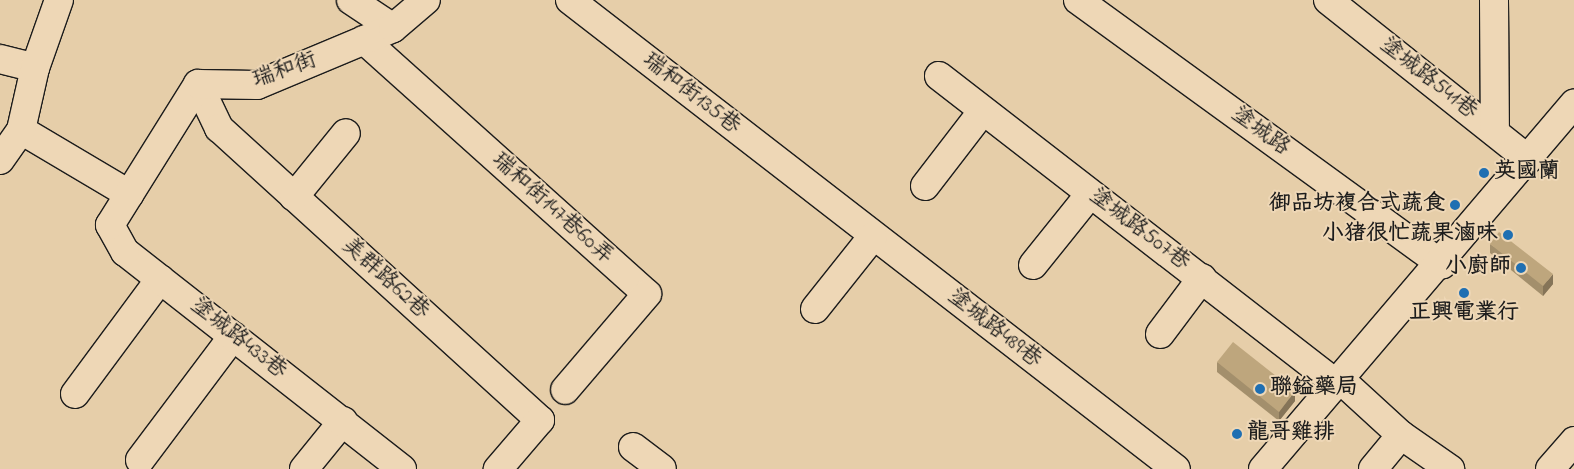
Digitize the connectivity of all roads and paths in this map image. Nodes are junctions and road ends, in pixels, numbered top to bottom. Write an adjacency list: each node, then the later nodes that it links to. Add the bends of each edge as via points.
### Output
1 (59, 0): 11 (street)
2 (351, 0): 8 (street)
3 (426, 0): 8 (street, 瑞和街)
4 (570, 0): 22 (street, 瑞和街135巷)
5 (1078, 0): 27 (street, 塗城路)
6 (1328, 0): 17 (street, 塗城路541巷)
7 (1494, 0): 17 (street)
8 (393, 28): 9 (street, 瑞和街)
9 (364, 40): 13 (street, 瑞和街, via 257,85); 35 (street, 瑞和街147巷60弄, via 646,294)
10 (0, 59): 11 (street)
11 (34, 68): 16 (street)
12 (939, 76): 15 (street, 塗城路507巷)
13 (198, 84): 23 (street); 25 (street, 美群路62巷, via 219,128)
14 (1574, 104): 20 (street)
15 (982, 112): 21 (street); 24 (street, 塗城路507巷)
16 (21, 130): 19 (street); 23 (street)
17 (1496, 132): 20 (street, 塗城路541巷)
18 (346, 133): 25 (street)
19 (0, 160)
20 (1528, 160): 27 (street)
21 (925, 186)
22 (812, 187): 26 (street, 塗城路489巷)
23 (129, 194): 30 (street, 塗城路433巷, via 110,226 125,252)
24 (1090, 194): 28 (street); 29 (street, 塗城路507巷)
25 (294, 197): 44 (street, 美群路62巷, via 540,420)
26 (873, 236): 31 (street); 46 (street, 塗城路489巷)
27 (1442, 264): 34 (street)
28 (1033, 265)
29 (1202, 278): 32 (street); 34 (street, 塗城路507巷)
30 (160, 279): 33 (street, 塗城路433巷); 36 (street)
31 (815, 309)
32 (1160, 334)
33 (233, 336): 37 (street, 塗城路433巷); 41 (street)
34 (1340, 383): 38 (street, 塗城路507巷); 47 (street)
35 (566, 390)
36 (75, 394)
37 (344, 421): 42 (street); 43 (street, 塗城路433巷)
38 (1401, 435): 48 (street); 49 (street, 塗城路507巷)
39 (1574, 441): 50 (street)
40 (633, 447): 45 (street)
41 (140, 460)
42 (304, 469)
43 (402, 469)
44 (498, 469)
45 (662, 469)
46 (1176, 469)
47 (1263, 469)
48 (1373, 469)
49 (1450, 469)
50 (1550, 469)

